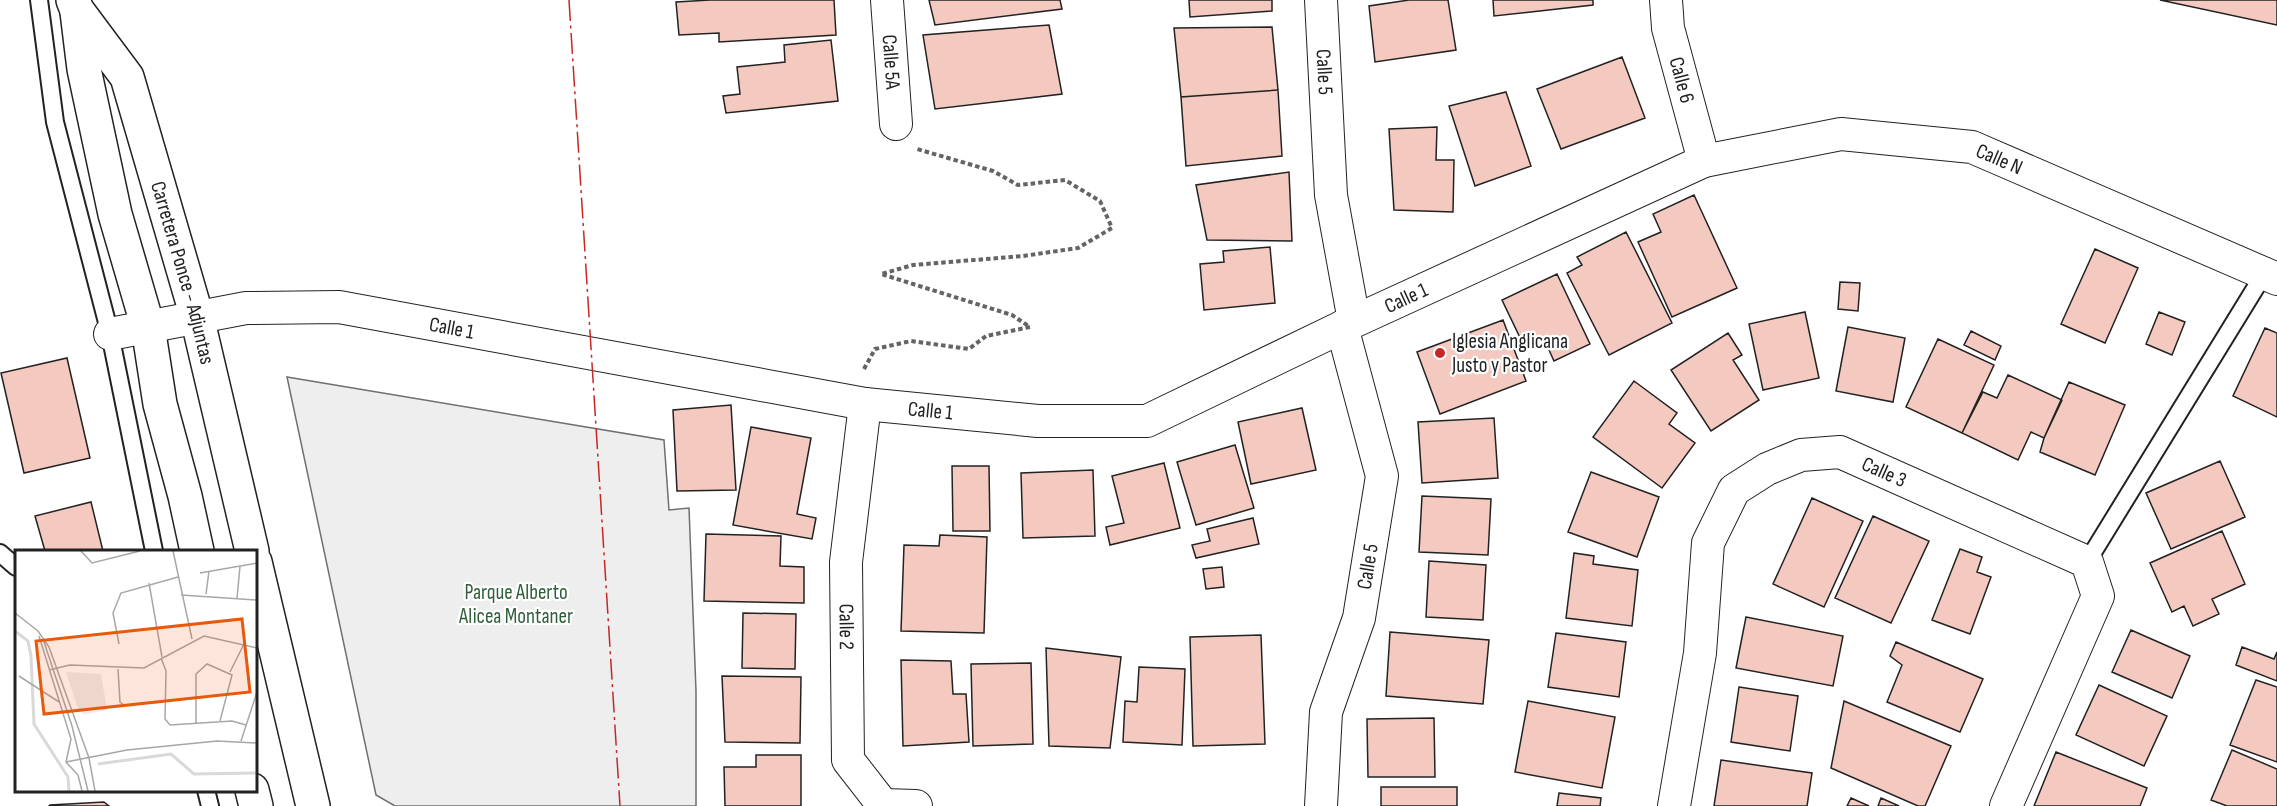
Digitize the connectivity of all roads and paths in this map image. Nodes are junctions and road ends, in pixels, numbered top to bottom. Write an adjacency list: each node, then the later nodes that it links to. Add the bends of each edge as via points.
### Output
1 (39, 0): 12 (lane, via 55,122)
2 (887, 0): 6 (street, Calle 5A)
3 (1321, 0): 10 (street, Calle 5, via 1331,195)
4 (1666, 0): 7 (street, Calle 6, via 1668,27)
5 (75, 5): 9 (street, Carretera Ponce - Adjuntas, via 127,77); 11 (street, Carretera Ponce - Adjuntas, via 84,69 115,214)
6 (896, 124): 13 (path, via 886,144 993,171 1018,186 1065,180 1100,201 1112,228 1078,248 913,265 880,274 1012,315 1030,327 986,336 969,349 911,341 875,350)
7 (1704, 161): 8 (street, Calle N, via 1841,134 1972,147); 10 (street, Calle 1)
8 (2271, 276): 18 (lane)
9 (197, 317): 11 (street, Calle 1); 13 (street, Calle 1, via 246,308 339,307); 16 (street, Carretera Ponce - Adjuntas)
10 (1348, 324): 13 (street, Calle 1, via 1147,421 1038,421); 27 (street, Calle 5, via 1382,476 1359,618 1326,712)
11 (148, 327): 12 (street, Calle 1); 15 (street, Carretera Ponce - Adjuntas, via 160,404)
12 (111, 334): 14 (lane)
13 (855, 402): 26 (street, Calle 2, via 846,562 848,760 884,805)
14 (154, 550)
15 (197, 550)
16 (252, 550)
17 (0, 553): 19 (lane)
18 (2087, 562): 28 (street, Calle 3, via 1840,452 1801,454 1767,469 1734,490 1708,543 1700,653); 29 (street, via 2098,596)
19 (15, 566)
20 (256, 566): 25 (street)
21 (206, 791): 23 (lane)
22 (252, 791): 24 (street)
23 (210, 806)
24 (256, 806)
25 (313, 806)
26 (916, 806)
27 (1321, 806)
28 (1674, 806)
29 (2006, 806)

